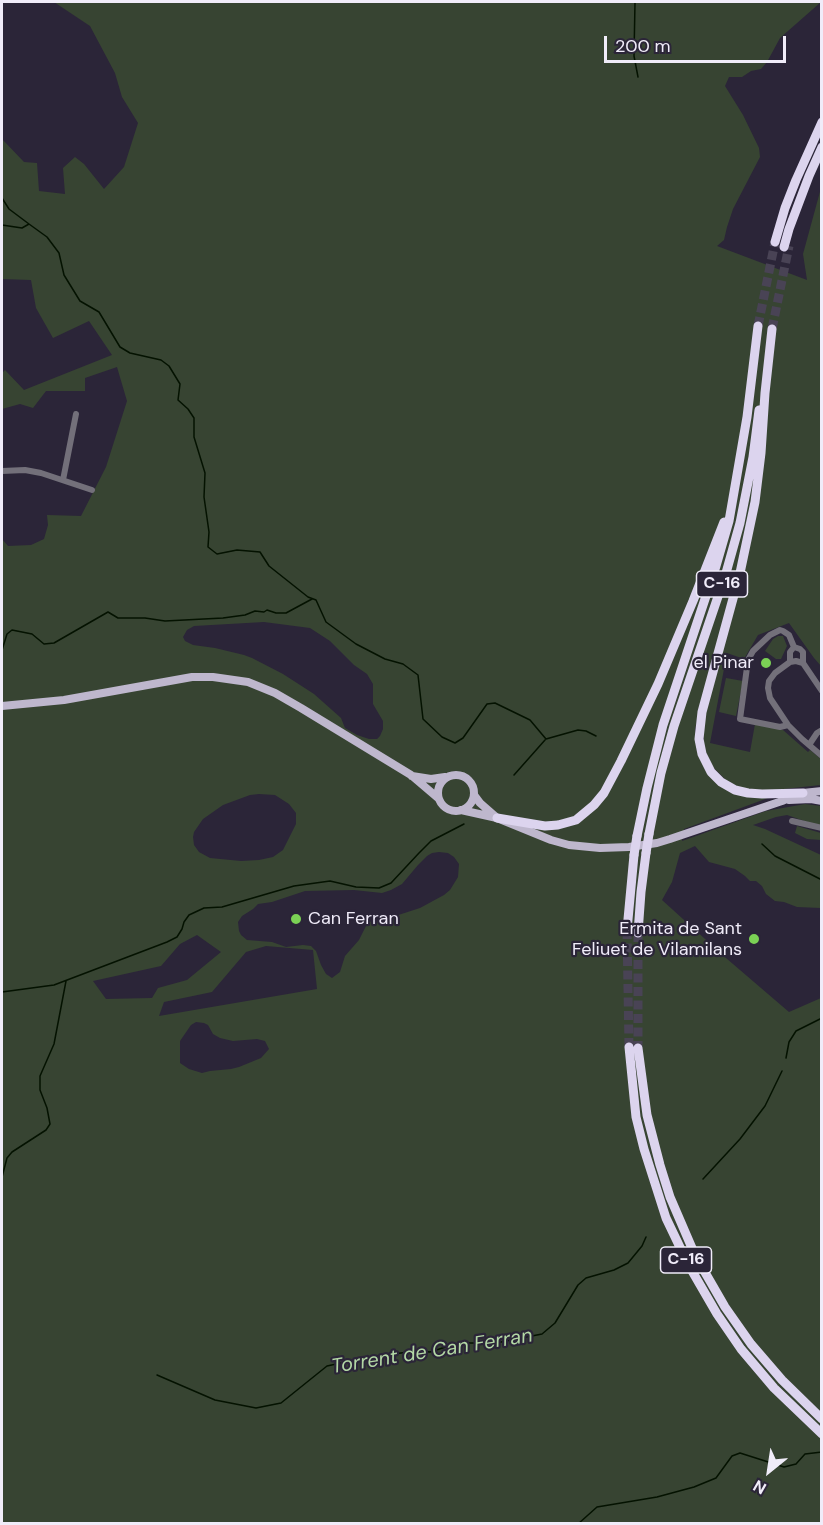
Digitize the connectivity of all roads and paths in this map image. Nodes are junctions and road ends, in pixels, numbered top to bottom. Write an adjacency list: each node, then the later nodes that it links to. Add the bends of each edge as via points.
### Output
1 (822, 122): 2 (highway, via 790,194 783,245)
2 (822, 147)
3 (766, 328): 8 (highway, C-16); 21 (highway, via 760,462 748,537 702,712 699,739 711,772 735,790); 31 (highway, C-16, bridge, via 753,457 740,523 669,741 649,834)
4 (76, 414): 6 (street)
5 (2, 471): 6 (street, via 24,470)
6 (63, 480): 7 (street)
7 (92, 490)
8 (731, 506): 27 (highway, via 658,684 604,793 576,820 558,825); 30 (highway, C-16, bridge, via 716,566 660,733 637,836)
9 (794, 647): 10 (street); 11 (street, via 803,652); 14 (street, via 789,635 780,630 753,651 748,660 740,718 780,727)
10 (790, 662): 11 (street); 14 (street, via 772,675 768,688 770,699)
11 (803, 663): 12 (street)
12 (822, 691)
13 (2, 706): 18 (main road, via 81,698 192,677 232,679 275,693)
14 (788, 725): 16 (street)
15 (822, 729): 16 (street)
16 (809, 745): 17 (street)
17 (822, 756)
18 (411, 776): 19 (main road); 23 (main road)
19 (446, 777): 22 (main road, via 465,777 472,784); 23 (main road, via 438,787)
20 (822, 791): 21 (main road)
21 (803, 793): 24 (main road)
22 (474, 795): 26 (main road, via 470,805); 27 (main road)
23 (438, 798): 26 (main road, via 446,809)
24 (782, 801): 25 (main road); 27 (main road, via 657,843 629,847 569,845)
25 (822, 801)
26 (461, 810): 27 (main road)
27 (497, 818)
28 (792, 821): 29 (street)
29 (822, 828)
30 (627, 930)
31 (638, 933)
32 (822, 1419): 33 (highway, C-16, via 751,1344 695,1255 660,1165 634,1047 636,1116 644,1149 663,1210 688,1264 741,1349 774,1388)
33 (822, 1434)

